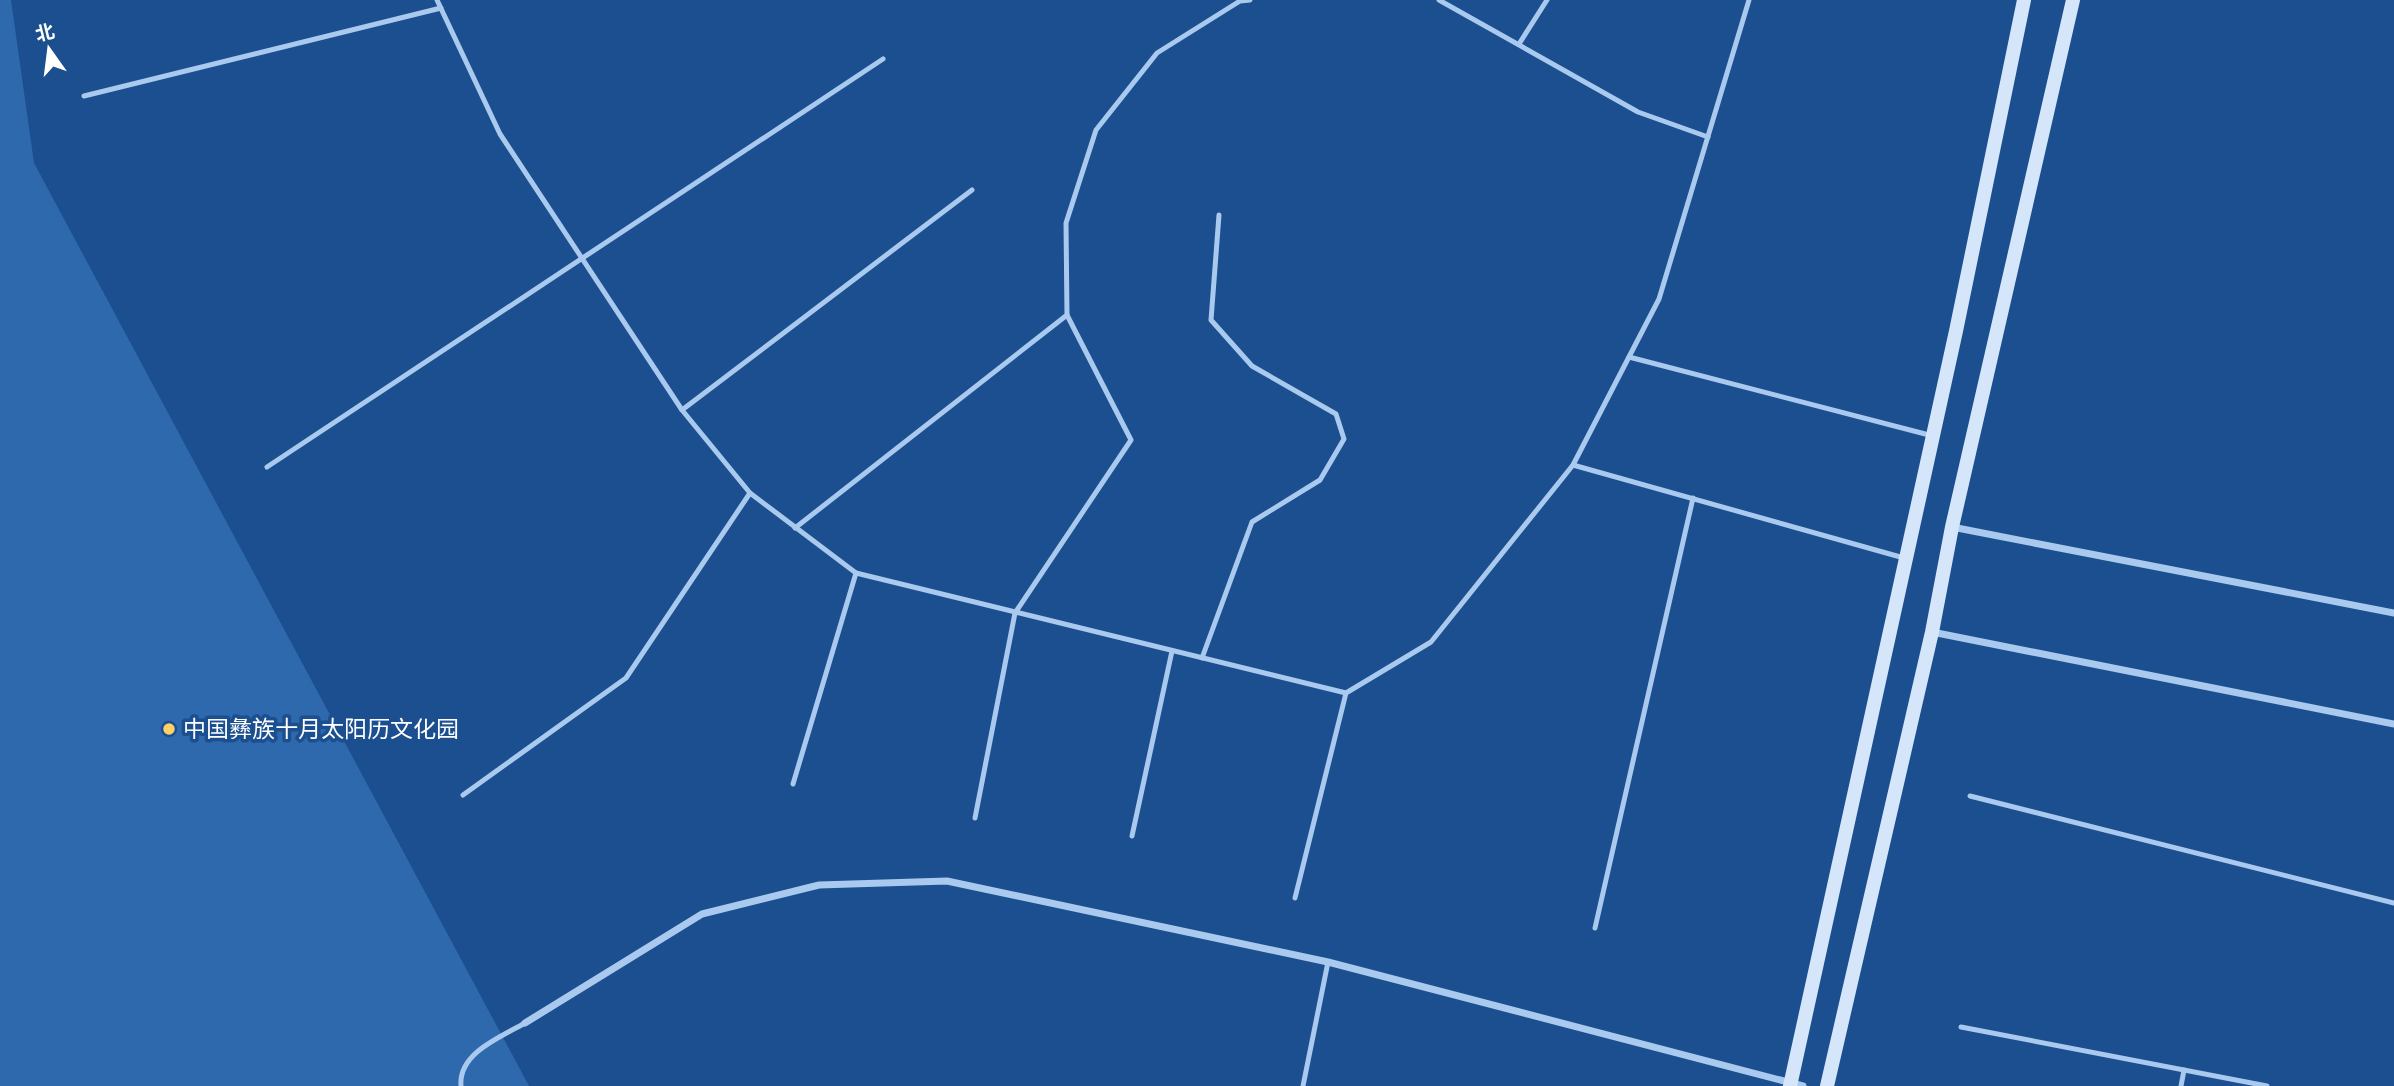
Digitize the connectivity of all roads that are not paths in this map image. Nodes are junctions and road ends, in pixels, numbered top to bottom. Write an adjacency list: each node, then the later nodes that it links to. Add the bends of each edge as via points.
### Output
1 (437, 0): 8 (lane)
2 (1250, 0): 16 (lane, via 1240,1 1157,53 1096,130 1066,223)
3 (1439, 0): 9 (lane)
4 (1547, 0): 9 (lane)
5 (1749, 0): 12 (lane)
6 (2024, 0): 19 (main road)
7 (2073, 0): 24 (main road)
8 (441, 8): 11 (lane); 15 (lane, via 500,134)
9 (1519, 44): 12 (lane, via 1638,112)
10 (883, 59): 15 (lane)
11 (84, 96)
12 (1708, 137): 17 (lane, via 1659,299)
13 (972, 190): 18 (lane)
14 (1219, 215): 32 (lane, via 1211,320 1252,366 1336,414 1344,439 1320,480 1252,522)
15 (582, 258): 18 (lane); 21 (lane)
16 (1067, 315): 25 (lane); 28 (lane, via 1131,440)
17 (1629, 357): 19 (lane); 20 (lane)
18 (682, 410): 22 (lane)
19 (1933, 436): 26 (main road)
20 (1573, 466): 23 (lane); 33 (lane, via 1431,642)
21 (267, 467)
22 (750, 493): 25 (lane); 36 (lane, via 626,678)
23 (1693, 498): 26 (lane); 42 (lane)
24 (1952, 527): 29 (street); 30 (main road)
25 (795, 528): 27 (lane)
26 (1906, 558): 47 (main road)
27 (856, 573): 28 (lane); 35 (lane)
28 (1015, 612): 31 (lane); 38 (lane)
29 (2394, 613)
30 (1932, 632): 34 (street); 50 (main road)
31 (1172, 651): 32 (lane); 39 (lane)
32 (1202, 658): 33 (lane)
33 (1346, 694): 40 (lane)
34 (2394, 724)
35 (793, 784)
36 (463, 795)
37 (1970, 796): 41 (lane)
38 (975, 818)
39 (1132, 836)
40 (1295, 898)
41 (2394, 903)
42 (1595, 928)
43 (1328, 962): 44 (street, via 947,881 819,885 702,914); 47 (street); 49 (lane)
44 (525, 1023): 48 (lane, via 473,1054 460,1076)
45 (1961, 1027): 46 (lane)
46 (2184, 1070): 51 (lane); 52 (lane)
47 (1794, 1085)
48 (461, 1086)
49 (1303, 1086)
50 (1827, 1086)
51 (2181, 1086)
52 (2267, 1086)

